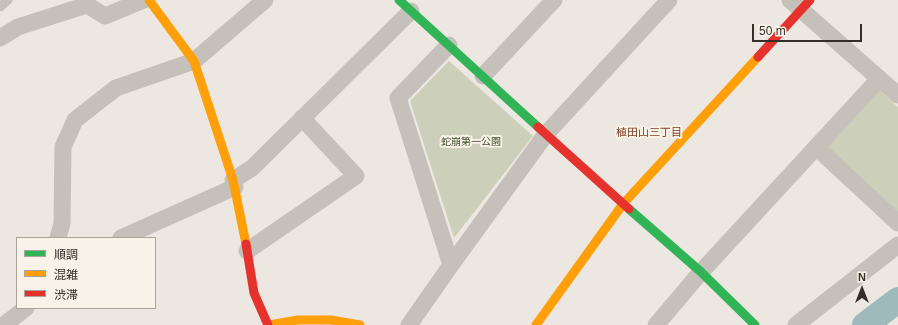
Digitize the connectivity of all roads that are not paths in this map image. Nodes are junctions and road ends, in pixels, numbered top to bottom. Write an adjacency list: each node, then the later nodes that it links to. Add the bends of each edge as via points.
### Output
1 (8, 0): 9 (lane)
2 (144, 0): 10 (street, via 105,16 87,5 18,27)
3 (149, 0): 12 (street)
4 (265, 0): 12 (street)
5 (554, 0): 13 (street)
6 (669, 0): 17 (street)
7 (800, 3): 14 (street); 20 (street)
8 (405, 4): 11 (street); 16 (street)
9 (0, 7)
10 (0, 38)
11 (448, 45): 13 (street); 26 (street, via 398,98)
12 (194, 61): 19 (street); 22 (street, via 116,88 75,120 63,146 62,223)
13 (483, 76): 17 (street)
14 (879, 79): 15 (street); 18 (street)
15 (898, 95)
16 (302, 118): 19 (street); 25 (street, via 356,176)
17 (546, 134): 20 (street); 26 (street)
18 (816, 147): 21 (street); 27 (street)
19 (234, 183): 23 (street); 25 (street)
20 (623, 204): 27 (street); 33 (street)
21 (898, 223)
22 (58, 237)
23 (123, 237)
24 (898, 245): 36 (street)
25 (247, 250): 30 (street, via 254,293)
26 (450, 265): 32 (street)
27 (701, 272): 34 (street); 35 (street)
28 (25, 309): 29 (street)
29 (4, 325)
30 (268, 325): 31 (street, via 298,320 331,320)
31 (360, 325)
32 (409, 325)
33 (536, 325)
34 (656, 325)
35 (755, 325)
36 (796, 325)

